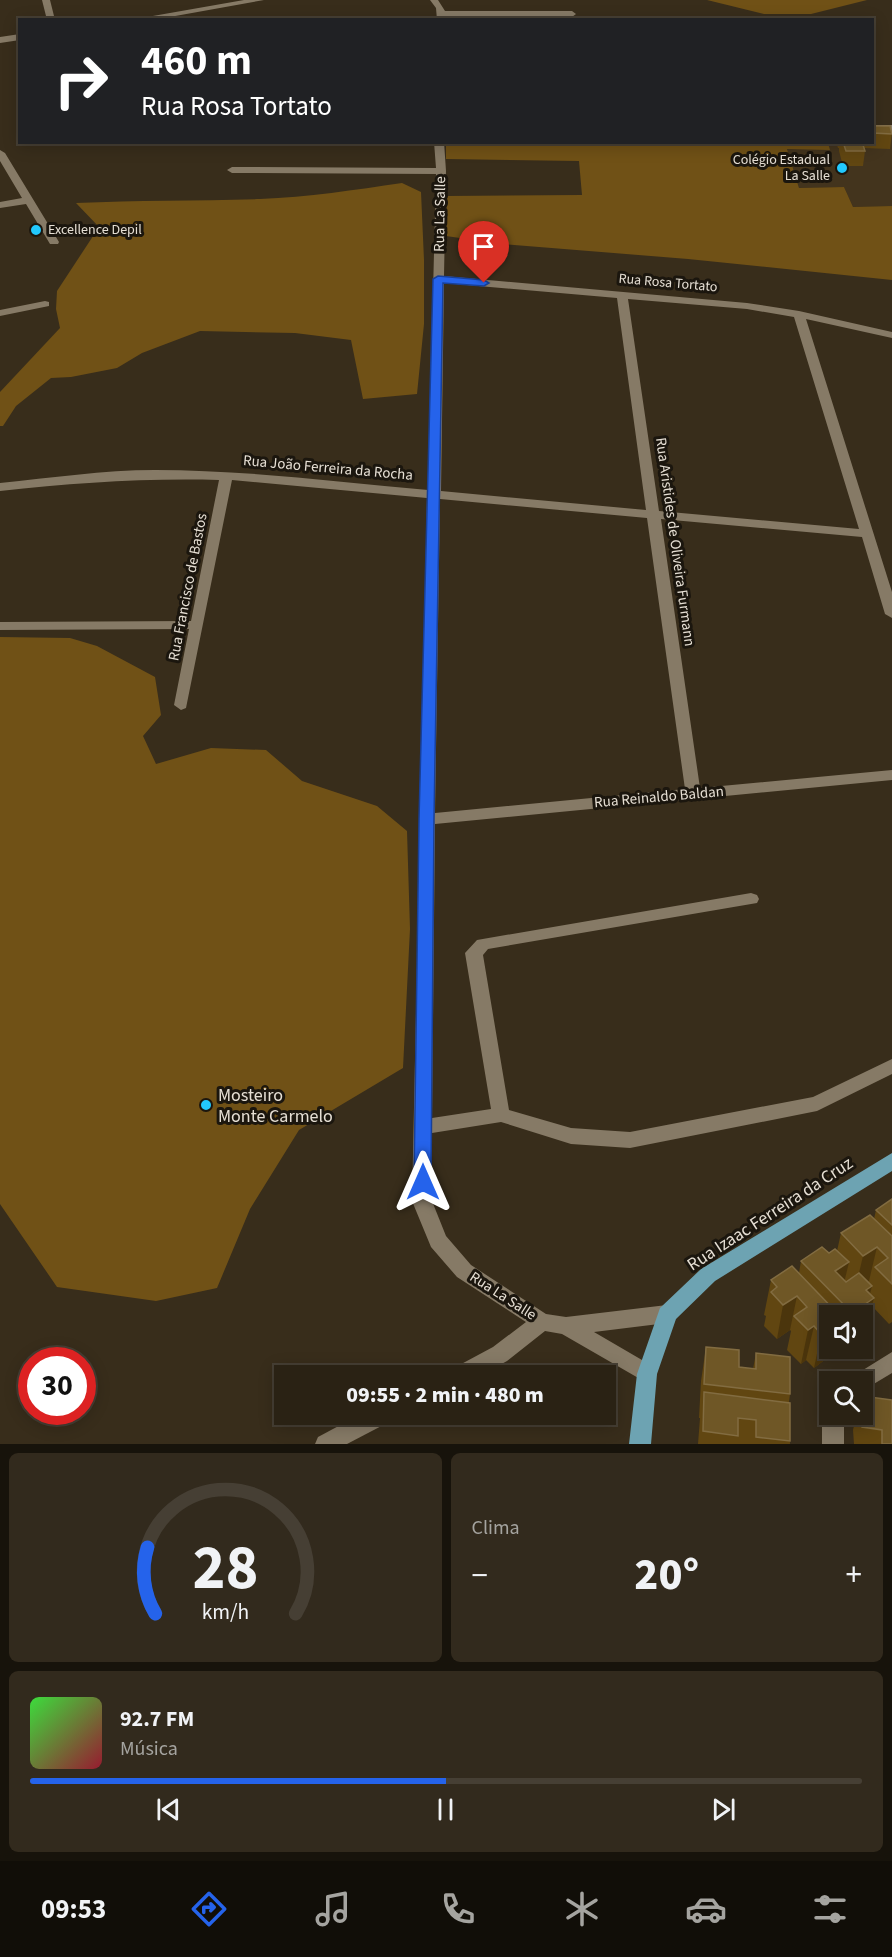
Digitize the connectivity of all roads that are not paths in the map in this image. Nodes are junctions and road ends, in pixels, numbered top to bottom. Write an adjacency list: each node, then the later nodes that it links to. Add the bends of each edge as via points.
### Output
1 (46, 0): 6 (street)
2 (260, 0): 7 (street)
3 (434, 0): 5 (street)
4 (572, 14): 5 (street)
5 (441, 17)
6 (50, 18)
7 (151, 18)
8 (18, 37): 9 (street)
9 (0, 40)
10 (874, 128): 11 (street)
11 (892, 128)
12 (439, 144): 15 (street, Rua La Salle)
13 (0, 153): 16 (street)
14 (232, 170): 15 (street)
15 (441, 171): 19 (street, Rua La Salle)
16 (29, 200): 17 (street); 18 (street)
17 (0, 205)
18 (54, 242)
19 (438, 279): 20 (street, Rua Rosa Tortato); 27 (street, Rua La Salle)
20 (622, 294): 23 (street, Rua Rosa Tortato); 28 (street, Rua Aristides de Oliveira Furmann)
21 (45, 304): 22 (street)
22 (0, 313)
23 (799, 314): 24 (street, Rua Rosa Tortato); 29 (street)
24 (892, 336)
25 (226, 476): 26 (street, Rua João Ferreira da Rocha, via 153,474); 27 (street, Rua João Ferreira da Rocha); 31 (street, Rua Francisco de Bastos)
26 (0, 487)
27 (434, 494): 28 (street, Rua João Ferreira da Rocha); 36 (street, Rua La Salle)
28 (655, 514): 29 (street, Rua João Ferreira da Rocha); 35 (street, Rua Aristides de Oliveira Furmann)
29 (868, 534): 30 (street)
30 (892, 615)
31 (197, 625): 32 (street); 33 (street, Rua Francisco de Bastos)
32 (0, 626)
33 (181, 705)
34 (892, 775): 35 (street, Rua Reinaldo Baldan)
35 (693, 794): 36 (street, Rua Reinaldo Baldan)
36 (427, 819): 40 (street, Rua La Salle)
37 (751, 899): 39 (street, via 477,947 474,953)
38 (892, 1066): 39 (street, via 817,1104 630,1140 571,1136)
39 (501, 1115): 40 (street)
40 (423, 1127): 43 (street, Rua La Salle, via 422,1200 438,1241 464,1271)
41 (890, 1165): 42 (main road, Rua Izaac Ferreira da Cruz, via 708,1275)
42 (667, 1314): 44 (street, Rua La Salle); 47 (main road, Rua Izaac Ferreira da Cruz)
43 (542, 1322): 44 (street, Rua La Salle); 46 (street)
44 (566, 1326): 47 (street, Rua La Salle)
45 (892, 1361): 48 (street)
46 (480, 1365)
47 (647, 1374): 52 (main road, Rua Izaac Ferreira da Cruz)
48 (873, 1374)
49 (362, 1425): 51 (street)
50 (832, 1425): 53 (street)
51 (326, 1444)
52 (640, 1444)
53 (833, 1444)

